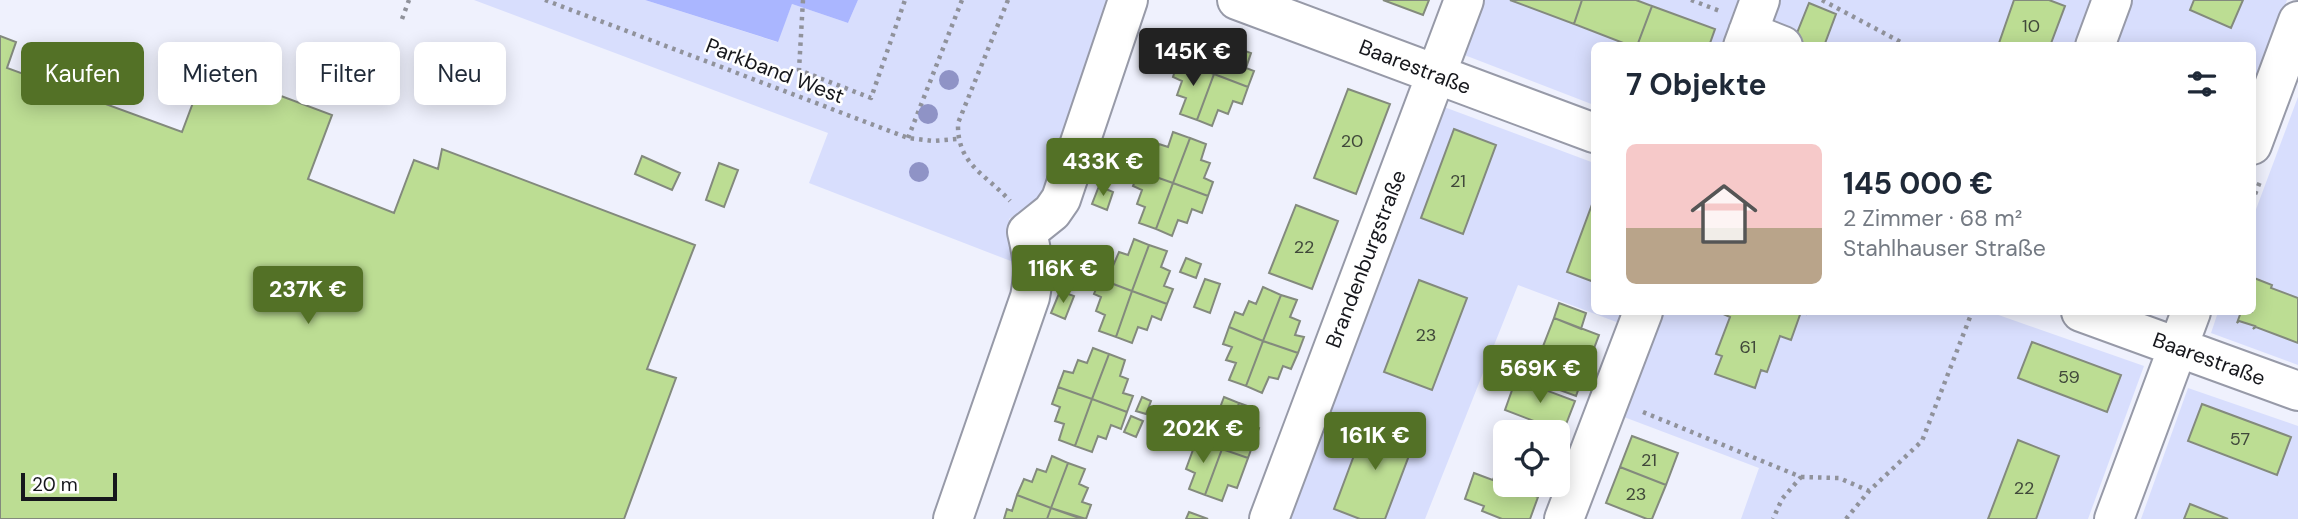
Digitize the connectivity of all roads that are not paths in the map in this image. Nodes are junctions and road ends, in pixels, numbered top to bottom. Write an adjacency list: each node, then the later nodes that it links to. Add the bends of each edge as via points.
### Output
1 (1128, 0): 17 (street, via 1061,199 1027,232 1034,260 1030,298)
2 (1237, 0): 9 (street, Baarestraße)
3 (1464, 0): 9 (street, Brandenburgstraße)
4 (2112, 0): 8 (street)
5 (2298, 21): 11 (street)
6 (1750, 26): 7 (street)
7 (1776, 42)
8 (2096, 42)
9 (1436, 76): 10 (street, Baarestraße); 18 (street, Brandenburgstraße)
10 (1591, 132)
11 (2256, 134)
12 (1642, 315): 19 (street)
13 (2089, 315): 15 (street, Baarestraße)
14 (2190, 315): 15 (street)
15 (2178, 347): 16 (street, Baarestraße); 20 (street)
16 (2298, 391)
17 (953, 519)
18 (1269, 519)
19 (1564, 519)
20 (2114, 519)

